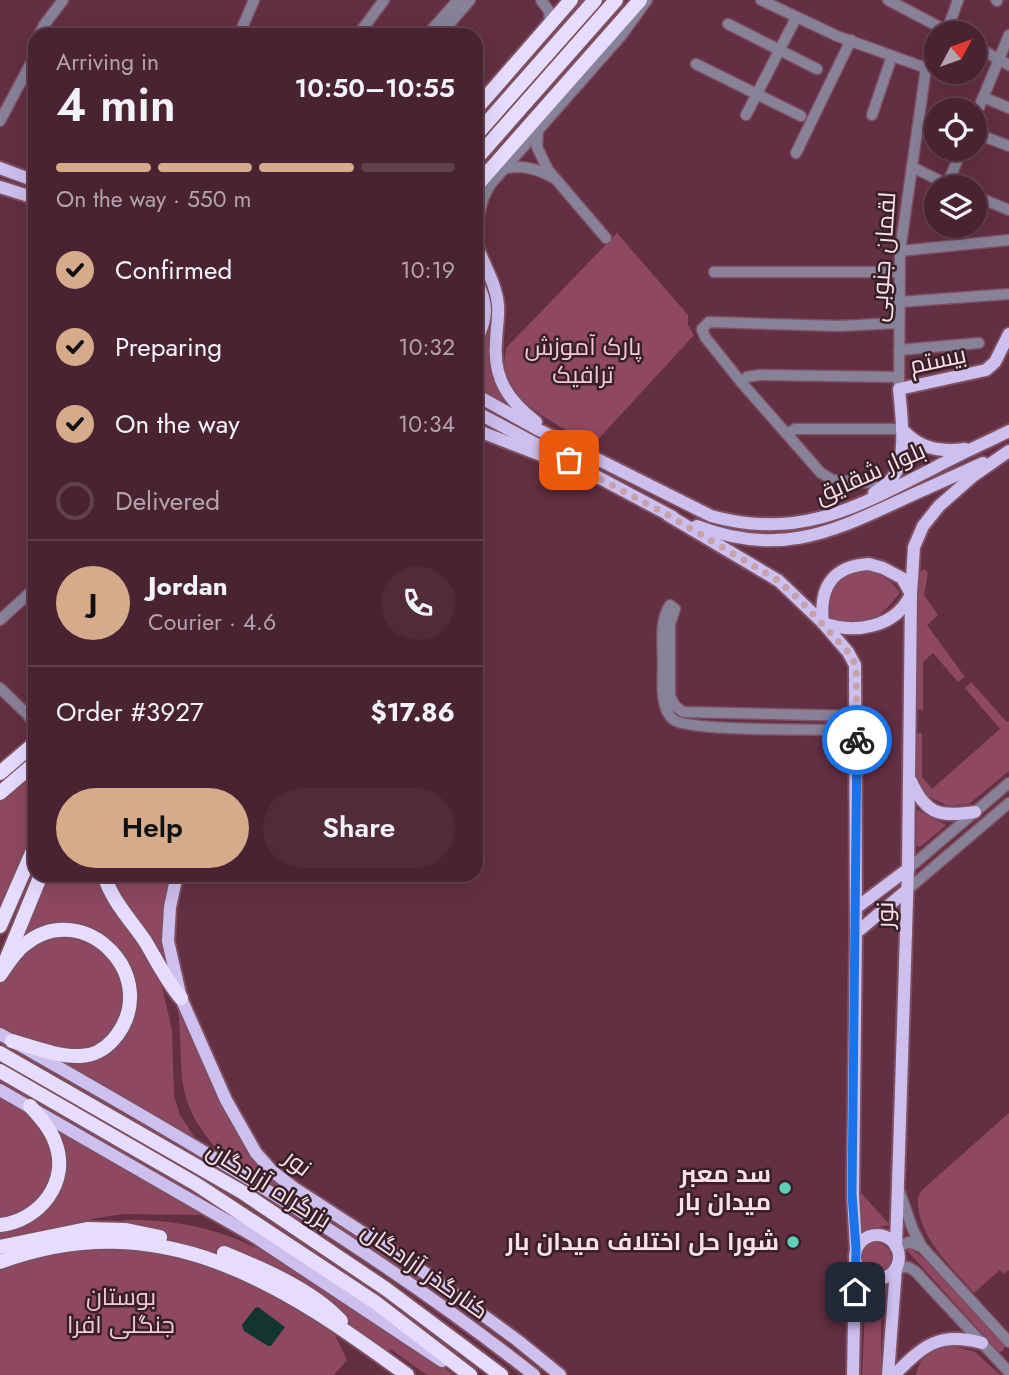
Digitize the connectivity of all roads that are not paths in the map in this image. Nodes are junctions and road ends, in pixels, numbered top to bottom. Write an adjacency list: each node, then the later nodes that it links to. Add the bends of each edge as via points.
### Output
1 (63, 0): 21 (street)
2 (254, 0): 22 (street)
3 (384, 0): 23 (street)
4 (458, 0): 24 (street)
5 (471, 0): 25 (street)
6 (541, 0): 19 (street, via 549,11)
7 (571, 0): 19 (highway)
8 (595, 0): 47 (highway)
9 (616, 0): 51 (highway)
10 (627, 0): 37 (highway)
11 (640, 0): 37 (highway)
12 (647, 0): 48 (street)
13 (761, 0): 16 (street)
14 (888, 0): 17 (street)
15 (958, 0): 18 (street)
16 (796, 18): 27 (street); 28 (street)
17 (927, 21)
18 (951, 21)
19 (550, 24): 41 (highway)
20 (728, 24): 28 (street)
21 (42, 28)
22 (242, 28)
23 (363, 28)
24 (433, 28)
25 (446, 28)
26 (1009, 35): 31 (street)
27 (850, 40): 30 (street); 52 (street)
28 (779, 51): 36 (street); 39 (street)
29 (987, 53): 31 (street)
30 (892, 56): 34 (street); 44 (street)
31 (999, 60): 33 (street); 40 (street)
32 (696, 64): 39 (street)
33 (1009, 65)
34 (924, 67)
35 (28, 68): 46 (street)
36 (817, 69)
37 (575, 73): 56 (highway)
38 (924, 82): 53 (street)
39 (756, 93): 43 (street); 45 (street)
40 (983, 97): 42 (street)
41 (483, 101)
42 (1009, 108)
43 (746, 115)
44 (872, 115)
45 (801, 116)
46 (0, 121)
47 (483, 127)
48 (538, 130): 55 (street); 60 (street, via 537,147)
49 (987, 138): 50 (street)
50 (1009, 146)
51 (483, 151)
52 (796, 153)
53 (912, 167): 57 (street, لقمان جنوبی); 69 (street, لقمان جنوبی)
54 (0, 168): 58 (main road)
55 (503, 169): 60 (street, via 534,169); 64 (street)
56 (486, 174): 59 (highway); 61 (main road)
57 (928, 175)
58 (28, 178)
59 (483, 178)
60 (554, 179): 67 (street)
61 (483, 181)
62 (0, 187): 63 (main road)
63 (28, 196)
64 (483, 197)
65 (987, 201): 66 (street)
66 (1009, 210)
67 (606, 238)
68 (1009, 240): 69 (street)
69 (901, 251): 72 (street, لقمان جنوبی)
70 (483, 261): 89 (main road, via 498,305 495,361 501,383 518,407)
71 (714, 272): 72 (street)
72 (900, 272): 75 (street, لقمان جنوبی)
73 (1009, 294): 75 (street)
74 (483, 295): 77 (main road)
75 (899, 302): 76 (street, لقمان جنوبی)
76 (899, 323): 80 (street, لقمان جنوبی); 81 (street, via 709,322 702,329 705,337)
77 (483, 325)
78 (1009, 334): 82 (main road, بیستم, via 986,370)
79 (979, 343): 80 (street)
80 (899, 350): 82 (street, لقمان جنوبی)
81 (741, 382): 82 (street, via 759,375); 88 (street)
82 (899, 383): 85 (main road, لقمان جنوبی)
83 (483, 399): 89 (main road, بلوار شقایق)
84 (483, 416): 92 (main road, بلوار شقایق)
85 (902, 429): 88 (street, via 795,429); 90 (main road, via 931,449); 94 (main road, لقمان جنوبی, via 895,476)
86 (1009, 431): 90 (main road, بلوار شقایق)
87 (483, 433): 92 (main road)
88 (787, 434): 93 (street, via 821,473 833,480)
89 (561, 442): 94 (main road, بلوار شقایق, via 712,516 736,523 787,525)
90 (976, 448): 94 (main road, بلوار شقایق)
91 (1009, 451): 95 (main road, بلوار شقایق, via 836,530 801,538 739,538); 96 (main road, نور, via 953,492 923,526 914,547)
92 (587, 472): 95 (main road, بلوار شقایق)
93 (873, 483)
94 (856, 506)
95 (668, 515): 99 (main road, نور, via 779,581)
96 (911, 589): 99 (main road, via 905,606 871,627); 99 (main road, via 883,568 869,564 848,567 835,575 825,592); 108 (main road, نور)
97 (28, 594): 98 (street)
98 (0, 620)
99 (823, 624): 102 (main road, نور, via 856,665)
100 (0, 688): 101 (street)
101 (28, 715)
102 (857, 716): 103 (main road, نور); 103 (street, via 683,712 670,696 670,624 675,609 670,605 666,611 663,694 672,719 714,727)
103 (857, 730): 120 (main road, نور)
104 (28, 749): 106 (highway)
105 (28, 769): 107 (highway)
106 (0, 773)
107 (22, 775): 110 (highway); 111 (highway)
108 (909, 777): 113 (main road, via 920,801 929,807 951,815); 115 (main road, نور)
109 (1009, 782): 113 (street)
110 (0, 786)
111 (0, 793)
112 (1009, 803): 119 (street)
113 (975, 812): 115 (street)
114 (28, 862): 121 (highway)
115 (908, 869): 119 (main road, نور); 120 (main road)
116 (38, 882): 123 (highway)
117 (107, 882): 124 (highway)
118 (175, 882): 124 (main road, نور, via 169,942)
119 (907, 890): 122 (main road); 130 (main road, نور)
120 (856, 908): 122 (main road, نور)
121 (0, 926)
122 (856, 933): 135 (main road, نور, via 852,1194)
123 (0, 974): 125 (highway, via 31,941 57,932 80,932 111,950 124,968 130,989 121,1030 99,1051 69,1055)
124 (181, 998): 150 (main road, نور, via 231,1110 272,1171 428,1275)
125 (6, 1038): 149 (main road, کنارگذر آزادگان, via 299,1210)
126 (0, 1053): 148 (highway, بزرگراه آزادگان, via 242,1192 386,1289)
127 (0, 1071): 147 (highway, بزرگراه آزادگان, via 196,1184 375,1302)
128 (0, 1090): 129 (main road)
129 (30, 1106): 131 (highway, via 56,1144 57,1181 37,1210 20,1221); 146 (main road, via 252,1235)
130 (900, 1191): 132 (main road, نور); 133 (street)
131 (0, 1225)
132 (897, 1247): 133 (street, via 909,1242); 135 (main road, via 886,1237 872,1235); 138 (main road)
133 (922, 1247): 140 (street)
134 (0, 1248): 139 (highway, via 87,1229 126,1230 178,1240 258,1267 329,1307)
135 (856, 1249): 137 (main road)
136 (0, 1262): 139 (highway, via 53,1246 86,1242 177,1248 261,1280)
137 (855, 1264): 138 (main road, via 864,1276 878,1280); 151 (main road)
138 (896, 1268): 141 (street, via 915,1271); 152 (main road)
139 (355, 1337): 145 (highway)
140 (1009, 1342)
141 (982, 1343): 143 (street); 153 (main road, via 953,1338 934,1341)
142 (1009, 1354): 143 (street)
143 (1001, 1362): 144 (street)
144 (1009, 1372)
145 (407, 1375)
146 (463, 1375)
147 (470, 1375)
148 (501, 1375)
149 (534, 1375)
150 (559, 1375)
151 (853, 1375)
152 (888, 1375)
153 (894, 1375)

